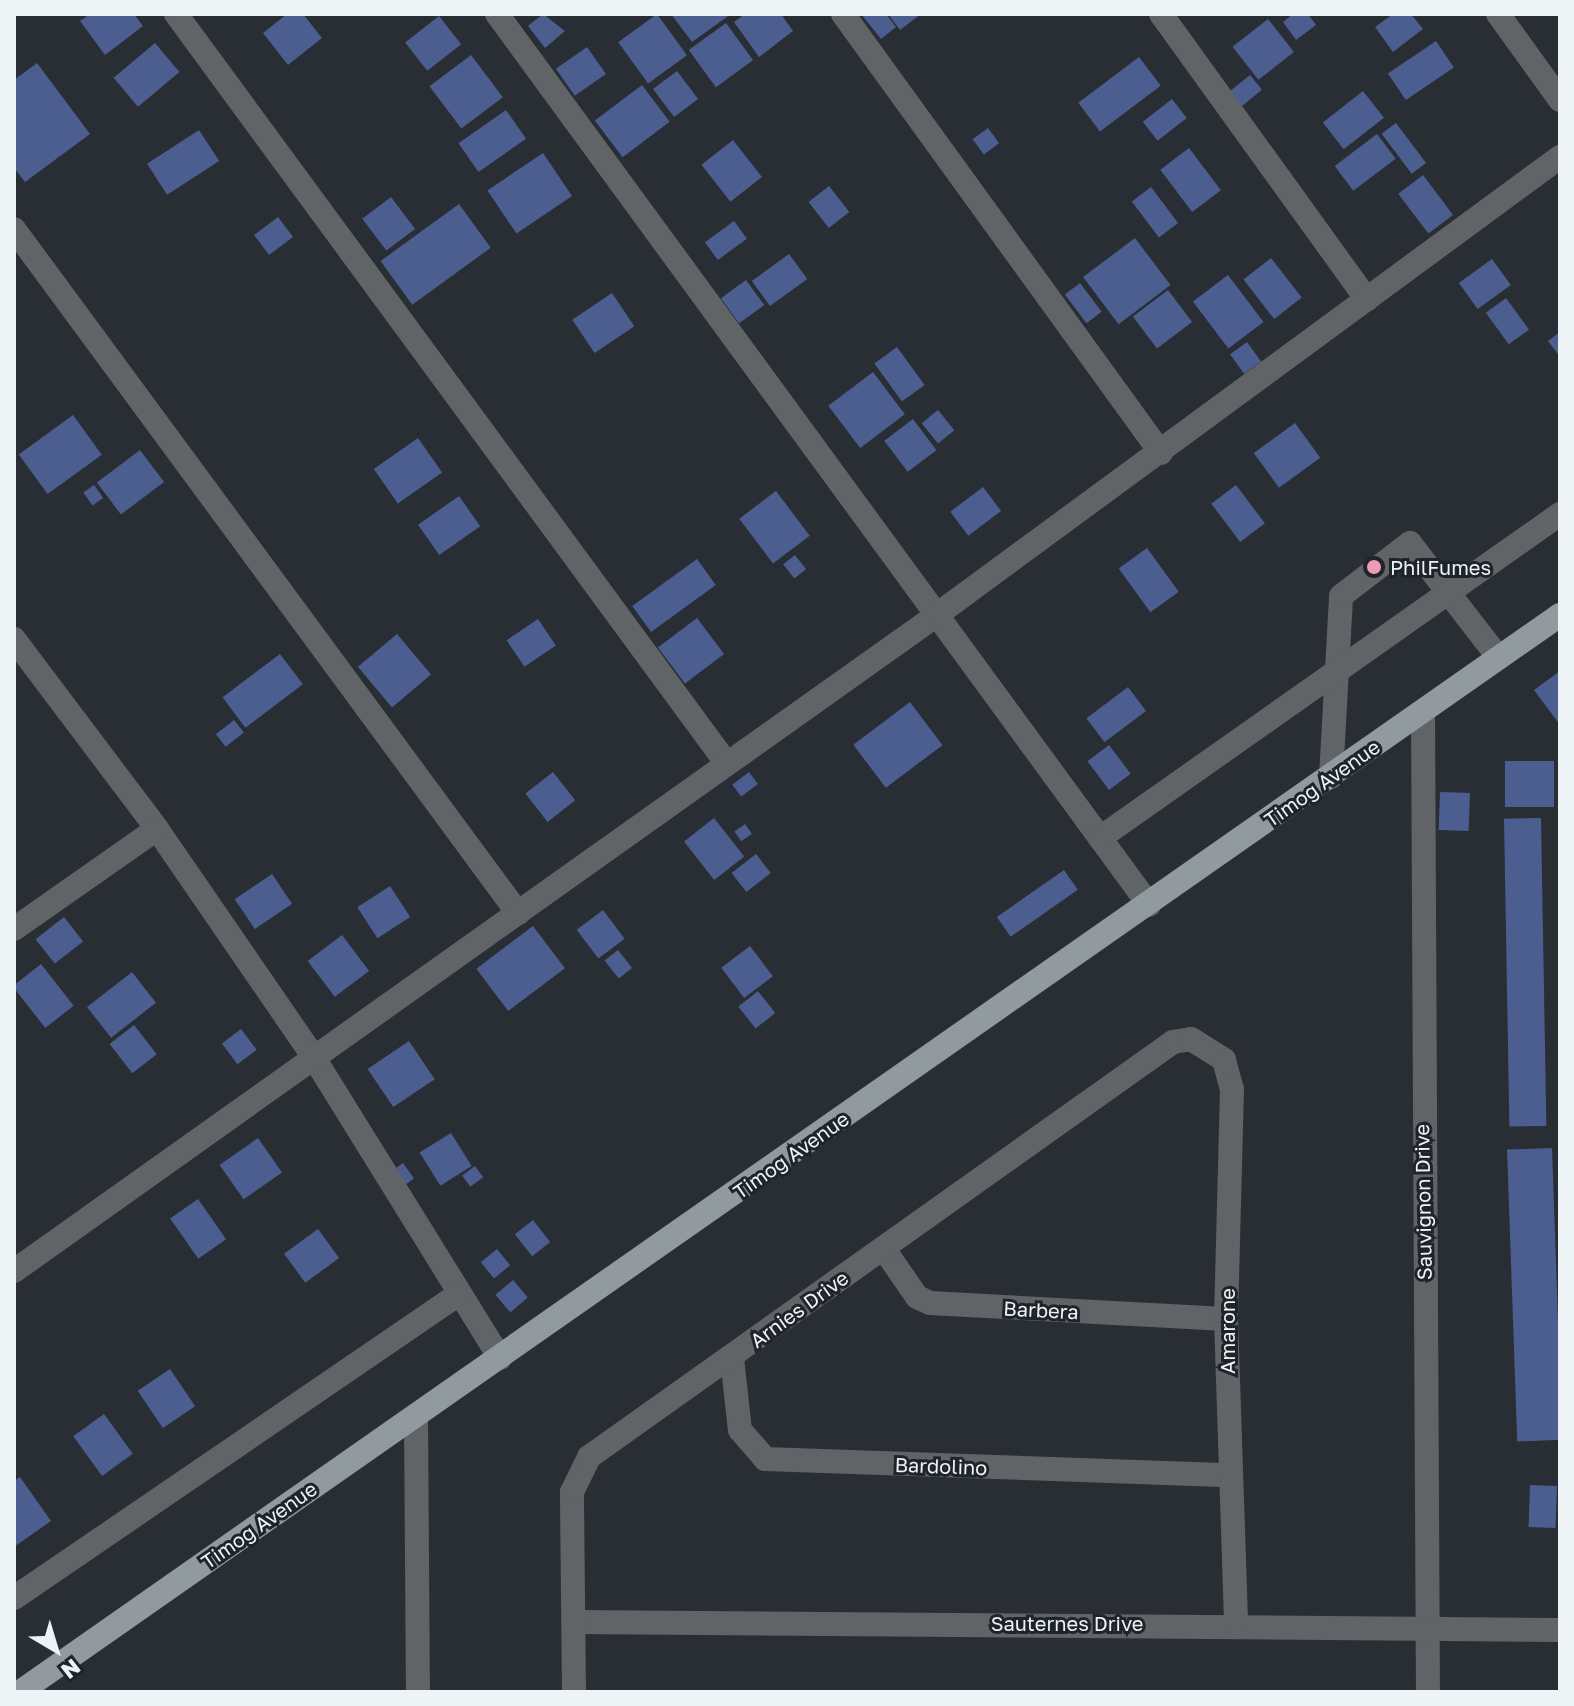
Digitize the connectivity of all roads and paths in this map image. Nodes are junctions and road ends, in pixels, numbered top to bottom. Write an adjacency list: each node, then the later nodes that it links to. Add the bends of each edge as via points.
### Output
1 (176, 14): 19 (street)
2 (497, 14): 13 (street)
3 (843, 14): 10 (street)
4 (1161, 14): 9 (street)
5 (1498, 14): 6 (street)
6 (1560, 100)
7 (1560, 157): 9 (street)
8 (14, 229): 24 (street)
9 (1367, 300): 10 (street)
10 (1161, 453): 13 (street)
11 (1560, 514): 12 (street)
12 (1449, 592): 16 (street); 17 (street); 17 (street, via 1410,543 1341,596)
13 (938, 614): 19 (street); 22 (street)
14 (1560, 615): 16 (main road, Timog Avenue)
15 (14, 639): 21 (street)
16 (1499, 658): 18 (main road, Timog Avenue)
17 (1335, 673): 20 (street); 22 (street)
18 (1423, 712): 20 (main road, Timog Avenue); 39 (street, Sauvignon Drive)
19 (725, 761): 24 (street)
20 (1331, 777): 23 (main road, Timog Avenue)
21 (157, 829): 25 (street); 27 (street)
22 (1100, 838): 23 (street)
23 (1149, 905): 32 (main road, Timog Avenue)
24 (518, 913): 27 (street)
25 (14, 929)
26 (1210, 1046): 28 (street, Arnies Drive, via 1173,1042); 31 (street, Amarone, via 1224,1060 1232,1089)
27 (311, 1053): 29 (street); 30 (street)
28 (884, 1249): 31 (street, Barbera, via 917,1297 930,1303); 33 (street, Arnies Drive)
29 (14, 1271)
30 (459, 1294): 32 (street); 36 (street)
31 (1226, 1319): 35 (street, Amarone)
32 (500, 1358): 34 (main road, Timog Avenue)
33 (732, 1358): 35 (street, Bardolino, via 740,1430 765,1459); 37 (street, Arnies Drive, via 577,1470)
34 (416, 1416): 41 (main road, Timog Avenue); 42 (street)
35 (1230, 1475): 38 (street, Amarone)
36 (14, 1598)
37 (574, 1622): 38 (street, Sauternes Drive); 43 (street, Arnies Drive)
38 (1236, 1623): 39 (street, Sauternes Drive)
39 (1427, 1629): 40 (street, Sauternes Drive); 44 (street, Sauvignon Drive)
40 (1560, 1630)
41 (20, 1692)
42 (418, 1692)
43 (574, 1692)
44 (1428, 1692)

